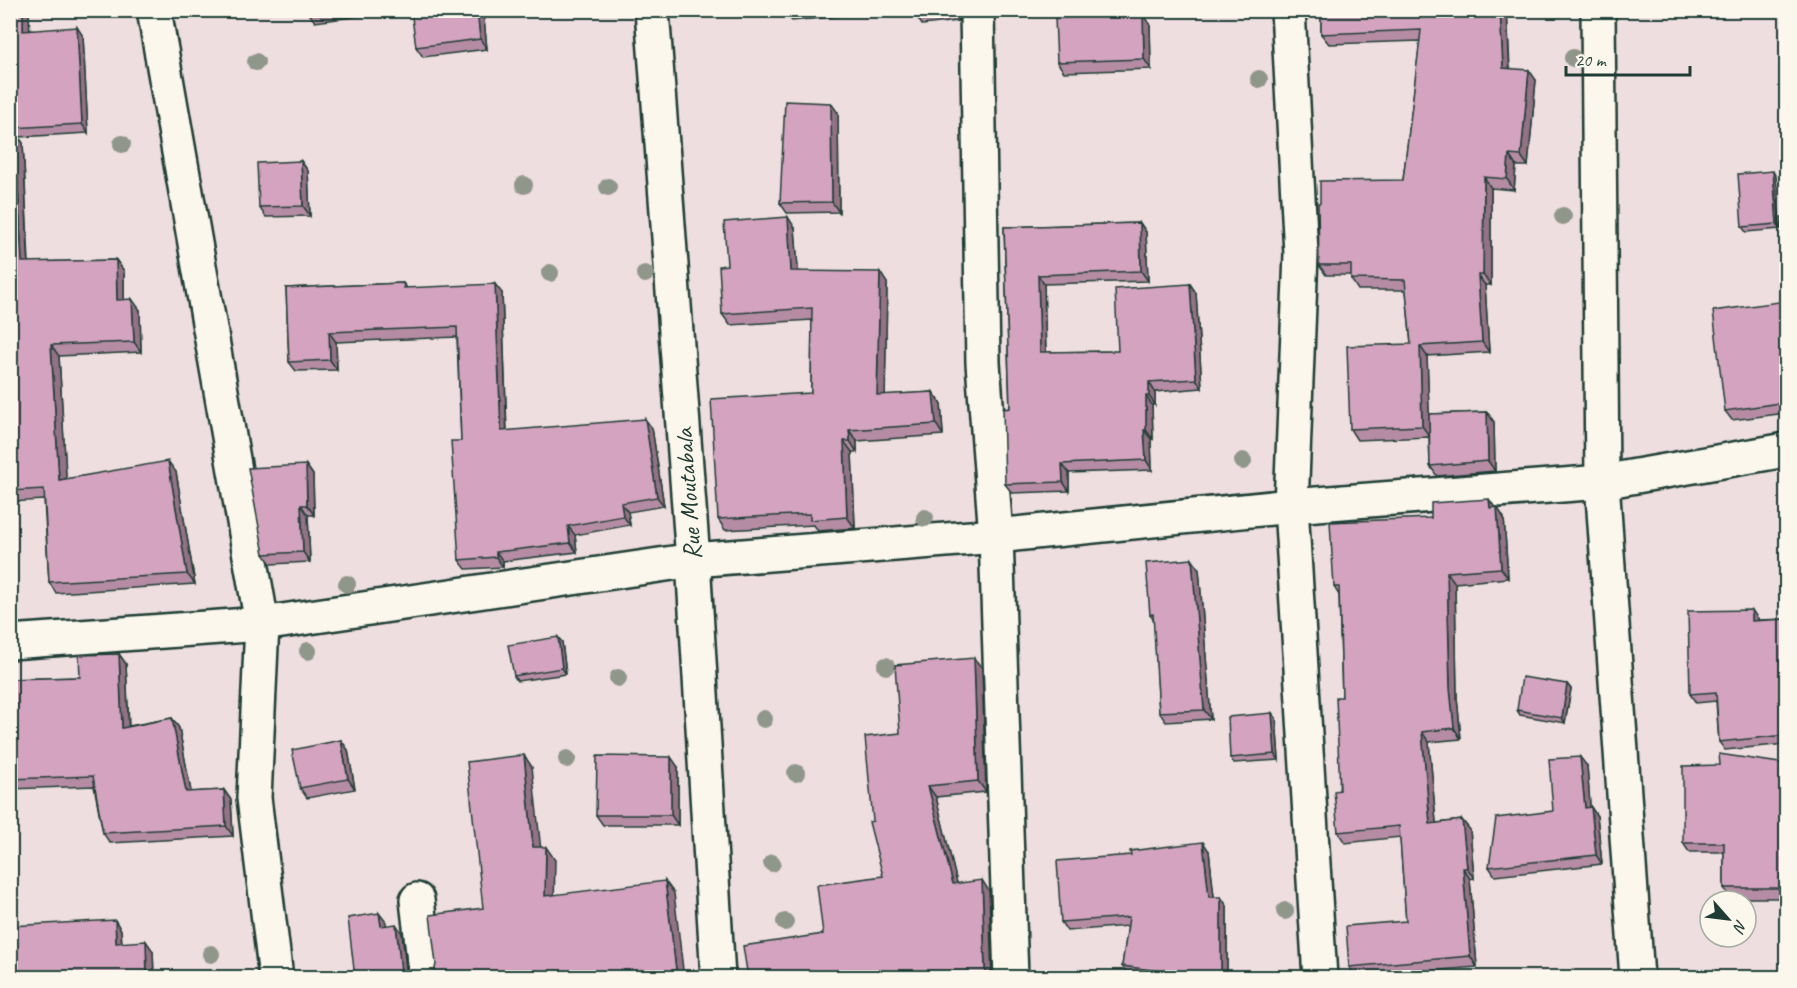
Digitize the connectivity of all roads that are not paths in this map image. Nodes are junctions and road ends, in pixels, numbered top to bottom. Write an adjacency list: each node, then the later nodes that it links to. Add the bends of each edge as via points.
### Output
1 (154, 10): 11 (street)
2 (652, 10): 10 (street, Rue Moutabala)
3 (977, 10): 9 (street, via 983,363)
4 (1288, 10): 8 (street, via 1301,254)
5 (1598, 10): 7 (street)
6 (1786, 450): 7 (street)
7 (1602, 482): 8 (street); 19 (street)
8 (1291, 506): 9 (street); 18 (street)
9 (996, 536): 10 (street); 17 (street)
10 (693, 560): 11 (street); 16 (street, Rue Moutabala)
11 (262, 624): 12 (street); 14 (street, via 254,798)
12 (10, 642)
13 (417, 900): 15 (street)
14 (276, 978)
15 (426, 978)
16 (718, 978)
17 (1011, 978)
18 (1320, 978)
19 (1637, 978)

